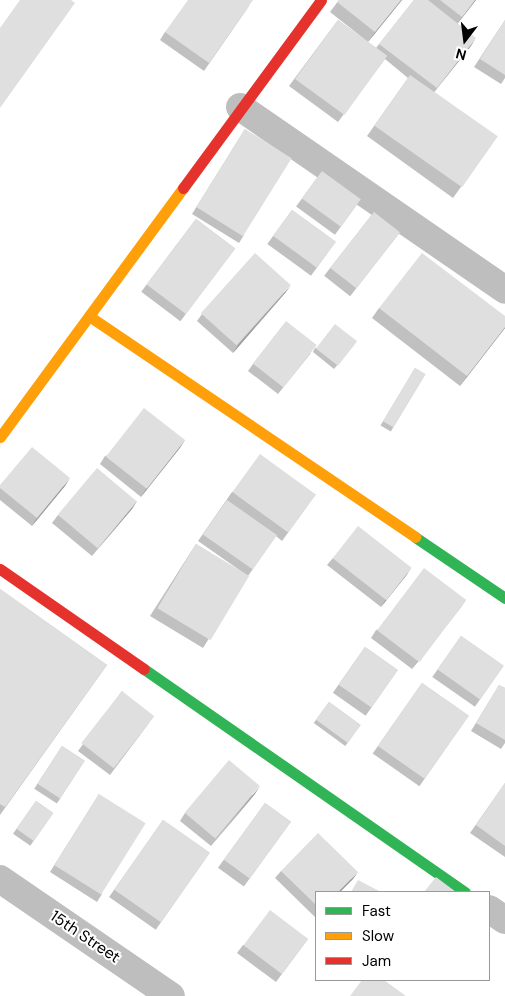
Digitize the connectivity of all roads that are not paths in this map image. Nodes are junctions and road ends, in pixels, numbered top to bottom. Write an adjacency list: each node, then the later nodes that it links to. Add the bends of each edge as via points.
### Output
1 (321, 0): 2 (street)
2 (240, 107): 3 (street); 4 (street)
3 (505, 290)
4 (89, 316): 5 (street); 7 (street)
5 (0, 437)
6 (0, 569): 9 (street)
7 (505, 598)
8 (0, 879): 12 (street, 15th Street)
9 (464, 891)
10 (490, 910): 11 (street)
11 (505, 920)
12 (171, 996)

